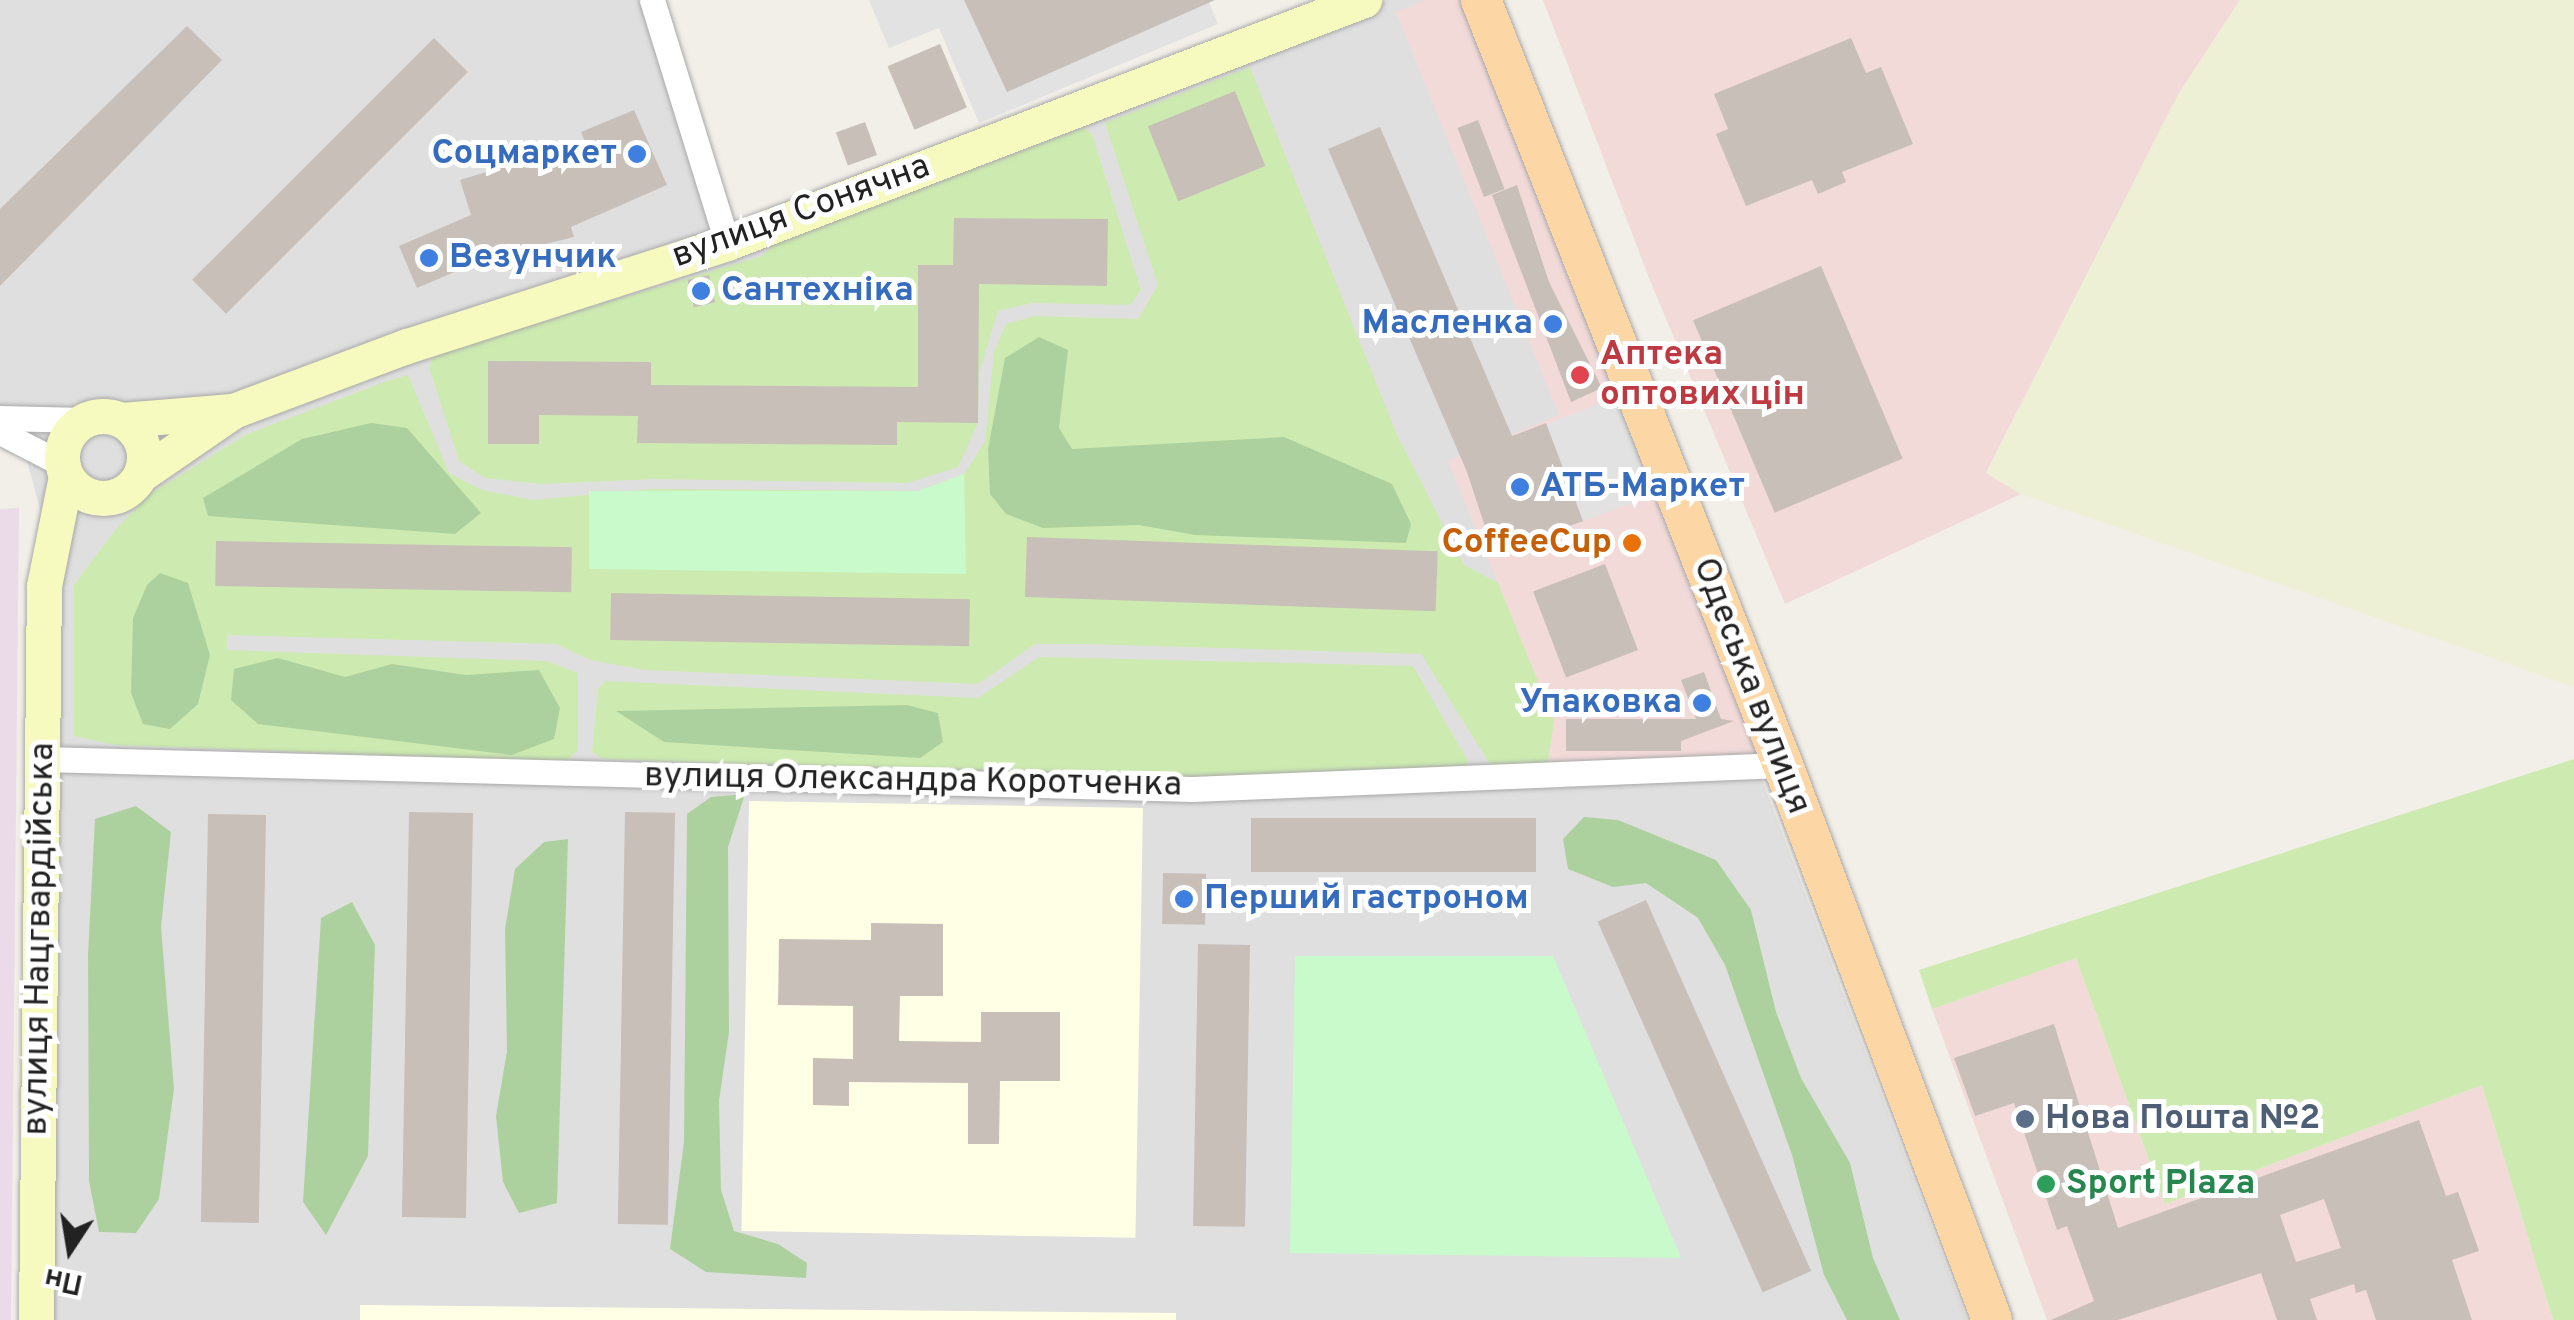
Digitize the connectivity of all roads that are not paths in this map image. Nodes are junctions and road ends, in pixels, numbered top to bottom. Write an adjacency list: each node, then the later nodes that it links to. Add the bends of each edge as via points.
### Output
1 (652, 0): 4 (street)
2 (1364, 0): 4 (street, вулиця Сонячна)
3 (1481, 0): 14 (main road, Одеська вулиця)
4 (727, 243): 5 (street, вулиця Сонячна, via 407,346)
5 (233, 411): 8 (street, вулиця Сонячна); 11 (street, вулиця Сонячна)
6 (0, 418): 7 (street)
7 (84, 420): 8 (street); 10 (street, via 66,438)
8 (122, 420): 11 (street, via 144,450)
9 (0, 432): 10 (street)
10 (64, 470): 11 (street, via 97,498); 12 (street, вулиця Нацгвардійська)
11 (131, 484): 12 (street)
12 (48, 558): 13 (street, вулиця Нацгвардійська)
13 (42, 759): 14 (street, вулиця Олександра Коротченка, via 1192,789); 15 (street, вулиця Нацгвардійська)
14 (1783, 765): 16 (main road, Одеська вулиця)
15 (36, 1320)
16 (1992, 1320)

